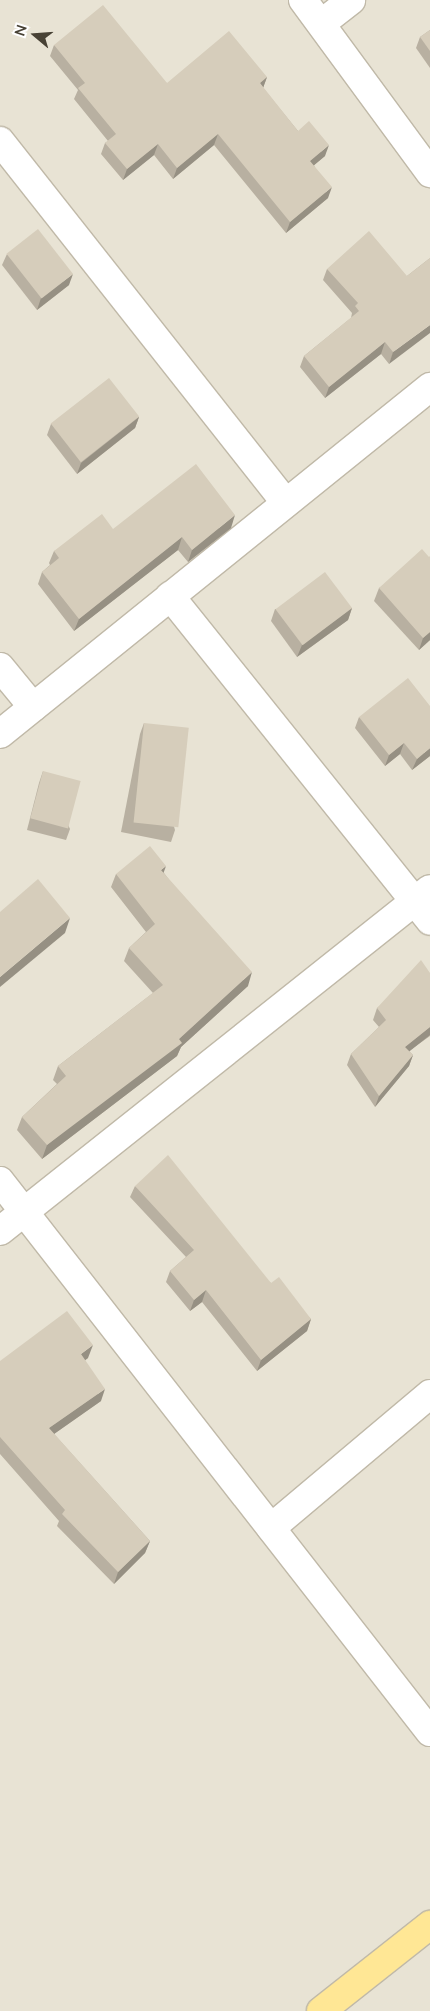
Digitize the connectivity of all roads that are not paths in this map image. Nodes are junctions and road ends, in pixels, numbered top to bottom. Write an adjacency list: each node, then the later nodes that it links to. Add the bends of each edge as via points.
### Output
1 (303, 0): 3 (street)
2 (351, 0): 3 (street)
3 (322, 23): 5 (street)
4 (0, 141): 7 (street)
5 (430, 173)
6 (430, 387): 7 (street)
7 (286, 503): 8 (street)
8 (170, 596): 10 (street); 12 (street)
9 (0, 667): 10 (street)
10 (33, 707): 11 (street)
11 (0, 734)
12 (425, 904): 14 (street)
13 (0, 1181): 14 (street)
14 (24, 1212): 15 (street); 17 (street)
15 (0, 1231)
16 (430, 1394): 17 (street)
17 (271, 1528): 18 (street)
18 (430, 1732)
19 (430, 1925): 20 (main road)
20 (321, 2011)

